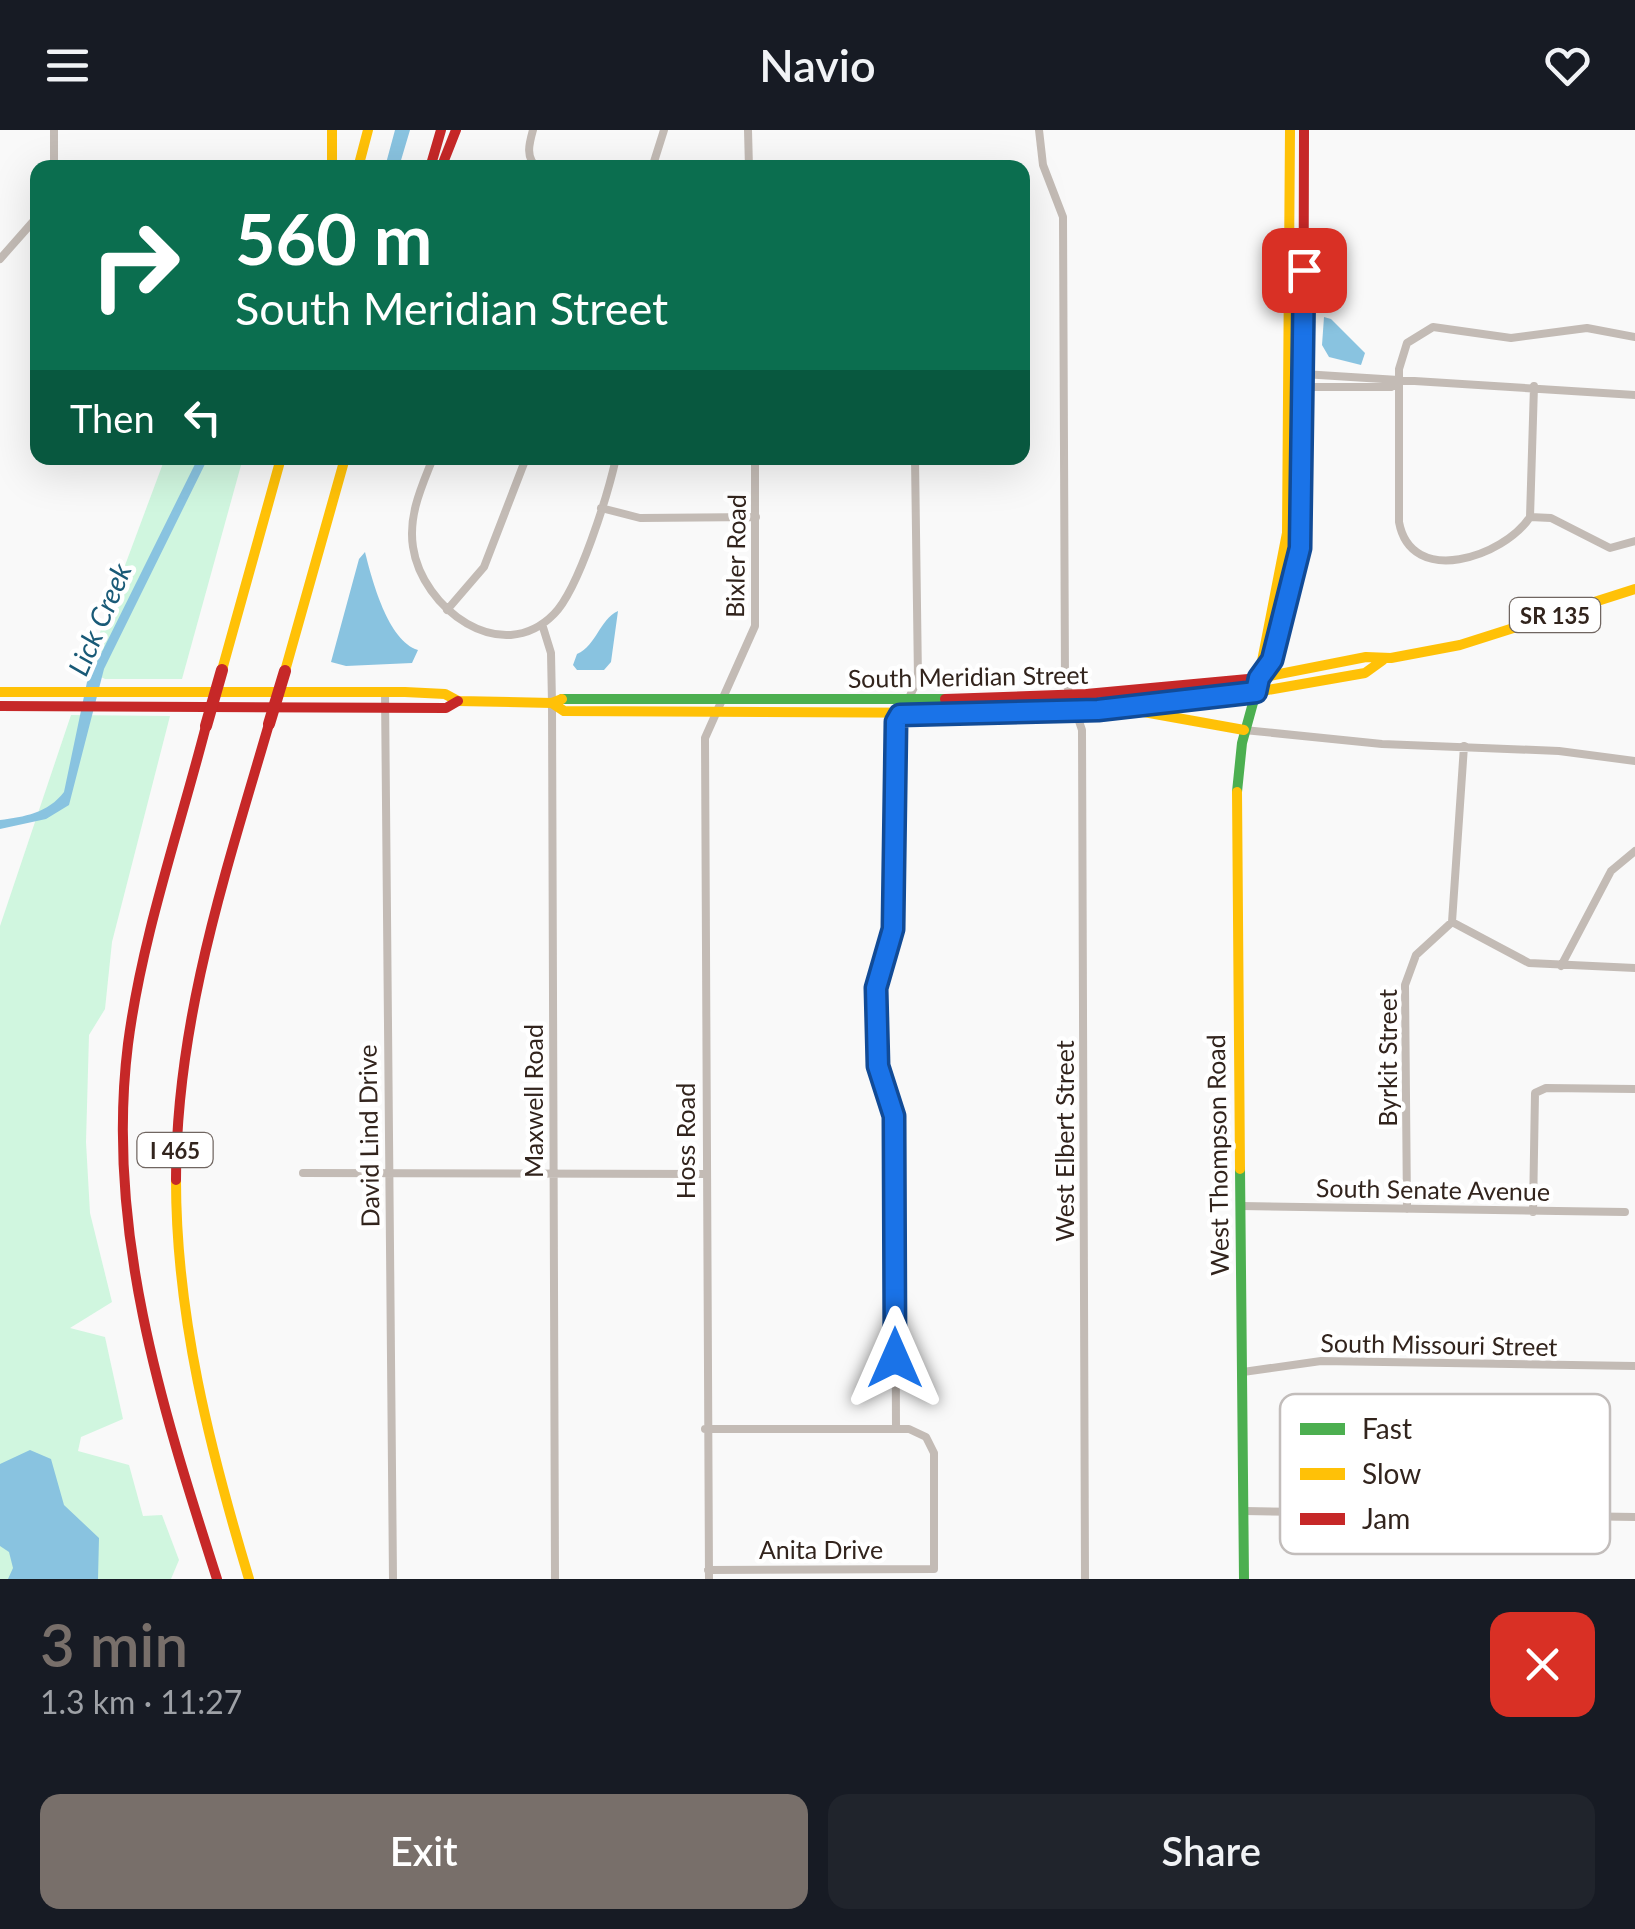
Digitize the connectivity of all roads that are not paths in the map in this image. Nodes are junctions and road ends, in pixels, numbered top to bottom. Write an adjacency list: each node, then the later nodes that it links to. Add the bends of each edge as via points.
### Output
1 (54, 130): 12 (street)
2 (332, 130): 13 (main road)
3 (368, 130): 14 (main road)
4 (441, 130): 15 (main road)
5 (456, 130): 16 (main road)
6 (533, 130): 17 (street)
7 (664, 130): 18 (street)
8 (748, 130): 19 (street)
9 (1039, 130): 48 (street, West Elbert Street, via 1063,224 1064,680)
10 (1290, 130): 23 (main road)
11 (1304, 130): 24 (main road)
12 (54, 160)
13 (332, 160)
14 (360, 160)
15 (432, 160)
16 (443, 160)
17 (531, 160)
18 (655, 160)
19 (749, 160)
20 (30, 225): 21 (street)
21 (0, 259)
22 (1635, 337): 25 (street, via 1582,328 1511,338 1432,327 1406,345)
23 (1288, 380): 24 (street); 43 (main road, via 1288,533)
24 (1304, 380): 25 (street, via 1391,388); 43 (main road, via 1300,548 1272,660)
25 (1400, 382): 26 (street); 36 (street, via 1403,536 1418,556 1445,562 1490,547)
26 (1534, 386): 27 (street, via 1560,394); 36 (street)
27 (1635, 395)
28 (280, 465): 78 (main road, I 465, bridge, via 140,972 128,1047 122,1156 136,1301)
29 (343, 465): 79 (main road, I 465, bridge, via 195,989 176,1142 177,1257 192,1374)
30 (430, 465): 40 (street, via 415,506 412,544 424,580)
31 (523, 465): 40 (street, via 484,567)
32 (614, 465): 35 (street)
33 (755, 465): 37 (street, Bixler Road)
34 (915, 465): 51 (street, via 918,679)
35 (601, 508): 37 (street, via 640,518); 41 (street, via 567,596)
36 (1530, 516): 38 (street, via 1551,518 1610,548)
37 (756, 517): 50 (street, Bixler Road, via 756,622)
38 (1635, 541)
39 (1635, 588): 42 (main road, South Meridian Street / SR 135, via 1512,629)
40 (447, 610): 41 (street, via 497,634)
41 (542, 624): 47 (street, Maxwell Road, via 551,653)
42 (1383, 660): 43 (main road, South Meridian Street / SR 135, via 1366,656); 45 (main road, South Meridian Street / SR 135, via 1365,673)
43 (1259, 678): 45 (main road, West Thompson Road); 48 (main road, South Meridian Street)
44 (0, 692): 46 (main road, South Meridian Street)
45 (1256, 692): 52 (main road, South Meridian Street); 53 (main road, West Thompson Road)
46 (385, 699): 47 (main road, South Meridian Street, via 446,708 458,701); 49 (main road, South Meridian Street); 62 (street, David Lind Drive)
47 (552, 703): 50 (main road, South Meridian Street, via 566,697); 63 (street, Maxwell Road)
48 (1073, 705): 51 (main road, South Meridian Street); 52 (main road, South Meridian Street); 82 (street, West Elbert Street, via 1082,750)
49 (0, 706)
50 (718, 707): 51 (main road, South Meridian Street); 64 (street, Hoss Road, via 705,738)
51 (905, 708): 72 (street, via 895,732 893,929 876,988 878,1066 894,1116)
52 (1123, 708): 53 (main road, South Meridian Street)
53 (1244, 730): 54 (street, South Meridian Street); 65 (main road, West Thompson Road, via 1236,796)
54 (1464, 746): 55 (street, South Meridian Street); 57 (street)
55 (1635, 761)
56 (1635, 851): 58 (street, via 1611,871)
57 (1452, 922): 58 (street, via 1518,960); 66 (street, Byrkit Street, via 1416,955 1405,985)
58 (1561, 966): 59 (street)
59 (1635, 968)
60 (1635, 1090): 67 (street, via 1535,1093)
61 (302, 1173): 62 (street)
62 (388, 1174): 63 (street); 80 (street, David Lind Drive)
63 (553, 1174): 64 (street); 81 (street, Maxwell Road)
64 (705, 1174): 71 (street, Hoss Road)
65 (1241, 1206): 66 (street, South Senate Avenue); 70 (main road, West Thompson Road)
66 (1407, 1209): 67 (street, South Senate Avenue)
67 (1533, 1212): 68 (street, South Senate Avenue)
68 (1625, 1212)
69 (1635, 1366): 70 (street, South Missouri Street, via 1321,1361)
70 (1243, 1372): 73 (main road, West Thompson Road)
71 (706, 1428): 72 (street); 77 (street, Hoss Road)
72 (896, 1429): 77 (street, Anita Drive, via 920,1432 934,1450 934,1570)
73 (1244, 1511): 74 (street); 83 (main road, West Thompson Road)
74 (1280, 1512)
75 (1610, 1517): 76 (street)
76 (1635, 1517)
77 (708, 1574)
78 (217, 1579)
79 (250, 1579)
80 (394, 1579)
81 (555, 1579)
82 (1084, 1579)
83 (1244, 1579)

